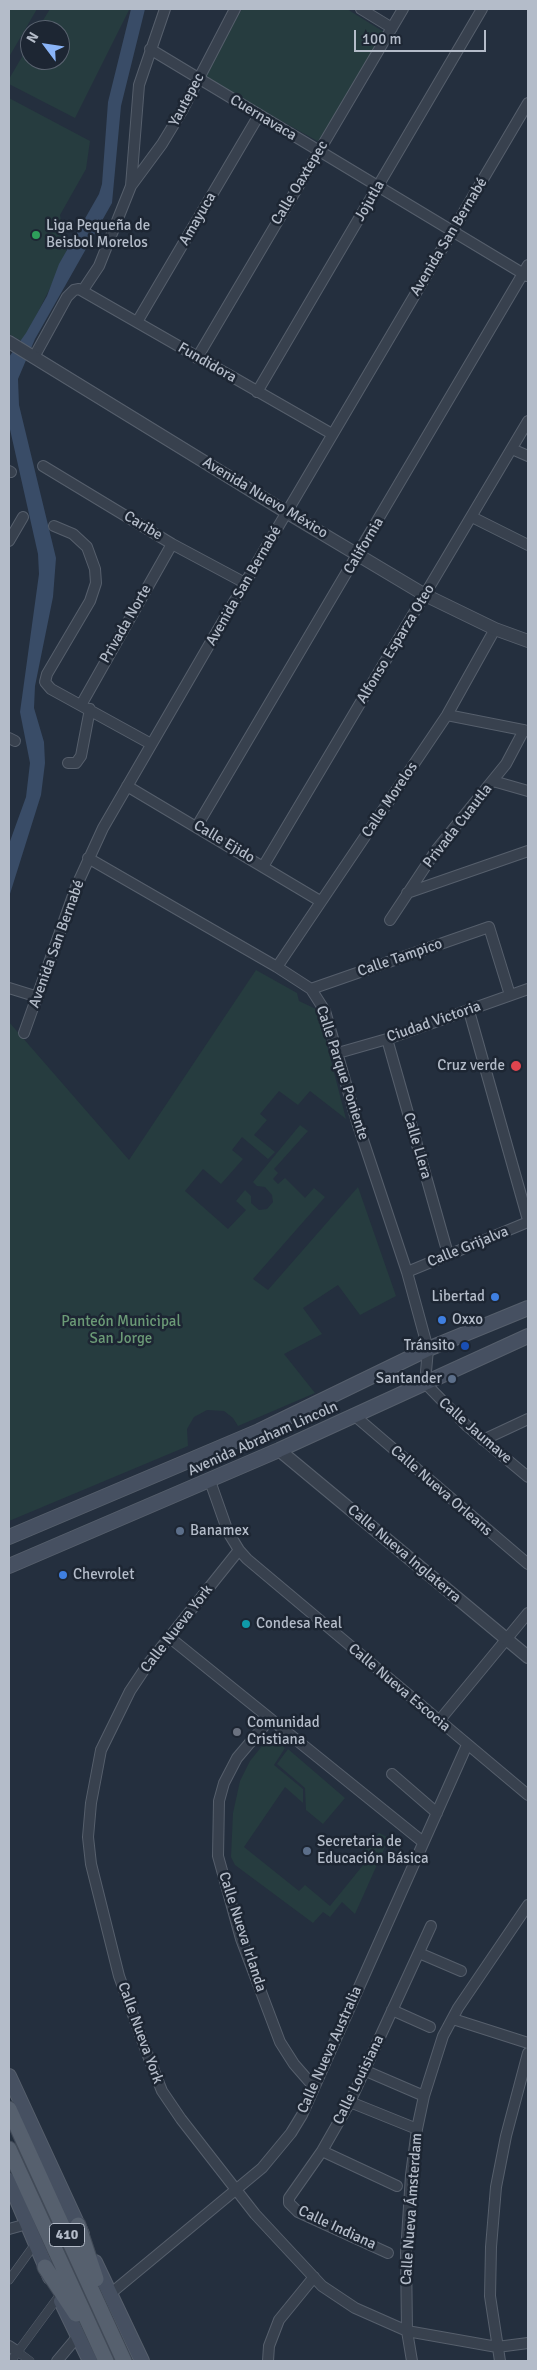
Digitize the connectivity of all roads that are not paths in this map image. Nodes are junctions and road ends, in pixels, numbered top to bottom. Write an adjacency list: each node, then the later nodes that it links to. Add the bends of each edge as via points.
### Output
1 (165, 9): 7 (street)
2 (235, 9): 8 (street, Yautepec)
3 (361, 9): 6 (street)
4 (403, 9): 6 (street, Calle Oaxtepec)
5 (482, 9): 13 (street, Jojutla)
6 (392, 28): 11 (street, Calle Oaxtepec)
7 (150, 49): 8 (street, Cuernavaca); 12 (street, via 136,103)
8 (198, 80): 10 (street, Cuernavaca); 12 (street, Yautepec, via 162,144)
9 (528, 103): 14 (street, Avenida San Bernabé)
10 (259, 115): 11 (street, Cuernavaca); 17 (street, Amayuca)
11 (319, 152): 13 (street, Cuernavaca); 20 (street, Calle Oaxtepec)
12 (131, 186): 16 (street, via 99,266)
13 (378, 187): 14 (street, Cuernavaca); 21 (street, Jojutla)
14 (453, 232): 15 (street, Cuernavaca); 23 (street, Avenida San Bernabé)
15 (527, 271): 34 (street, California)
16 (83, 290): 17 (street, Fundidora); 19 (street, via 69,293)
17 (137, 322): 20 (street, Fundidora)
18 (11, 344): 19 (street, Avenida Nuevo México)
19 (32, 356): 27 (street, Avenida Nuevo México)
20 (197, 358): 21 (street, Fundidora)
21 (257, 392): 23 (street, Fundidora)
22 (528, 421): 24 (street, Alfonso Esparza Oteo)
23 (332, 434): 27 (street, Avenida San Bernabé)
24 (512, 449): 25 (street); 29 (street, Alfonso Esparza Oteo)
25 (528, 456)
26 (43, 466): 32 (street, Caribe)
27 (286, 512): 34 (street, Avenida Nuevo México); 35 (street, Avenida San Bernabé)
28 (23, 517): 31 (street)
29 (472, 518): 33 (street); 36 (street, Alfonso Esparza Oteo)
30 (54, 526): 39 (street, via 73,534 87,547 96,583 90,601 44,682)
31 (9, 541)
32 (172, 544): 35 (street, Caribe); 39 (street, Privada Norte)
33 (528, 545)
34 (359, 555): 36 (street, Avenida Nuevo México); 47 (street, California)
35 (245, 583): 42 (street, Avenida San Bernabé)
36 (425, 595): 37 (street, Avenida Nuevo México); 50 (street, Alfonso Esparza Oteo)
37 (495, 629): 38 (street, Avenida Nuevo México); 40 (street, Calle Morelos)
38 (528, 641)
39 (85, 707): 42 (street); 43 (street, Privada Norte, via 81,756 76,763)
40 (447, 715): 41 (street); 52 (street, Calle Morelos)
41 (526, 730): 44 (street, Privada Cuautla)
42 (151, 744): 45 (street, Avenida San Bernabé)
43 (68, 763)
44 (493, 781): 46 (street); 51 (street, Privada Cuautla, via 437,849)
45 (127, 786): 47 (street, Calle Ejido); 49 (street, Avenida San Bernabé)
46 (528, 791)
47 (198, 826): 50 (street, Calle Ejido)
48 (528, 851): 51 (street)
49 (88, 858): 54 (street, Calle Parque Poniente); 59 (street, Avenida San Bernabé)
50 (264, 866): 52 (street, Calle Ejido)
51 (407, 893): 53 (street, Privada Cuautla)
52 (320, 901): 54 (street, Calle Morelos)
53 (390, 920)
54 (277, 966): 56 (street, Calle Parque Poniente)
55 (9, 988): 59 (street)
56 (311, 989): 58 (street, Calle Tampico, via 489,927); 63 (street, Calle Parque Poniente, via 325,1011)
57 (528, 989): 58 (street, Ciudad Victoria)
58 (510, 995): 60 (street, Ciudad Victoria)
59 (38, 997): 61 (street, Avenida San Bernabé)
60 (469, 1011): 62 (street, Ciudad Victoria); 64 (street)
61 (24, 1033)
62 (387, 1038): 63 (street, Ciudad Victoria); 65 (street, Calle Llera)
63 (338, 1053): 66 (street, Calle Parque Poniente, via 357,1122)
64 (528, 1221): 65 (street, Calle Grijalva)
65 (448, 1254): 66 (street, Calle Grijalva)
66 (407, 1272): 69 (street, Calle Parque Poniente)
67 (528, 1308): 69 (main road)
68 (528, 1336): 70 (main road, Avenida Abraham Lincoln)
69 (428, 1349): 70 (street); 77 (main road, via 259,1431)
70 (425, 1384): 71 (main road, Avenida Abraham Lincoln); 73 (street, Calle Jaumave)
71 (355, 1416): 74 (main road, Avenida Abraham Lincoln); 79 (street, Calle Nueva Orleans)
72 (528, 1419): 73 (street)
73 (483, 1440): 75 (street, Calle Jaumave)
74 (283, 1448): 76 (main road, Avenida Abraham Lincoln); 82 (street, Calle Nueva Inglaterra)
75 (528, 1477)
76 (210, 1480): 78 (street, Calle Nueva Escocia, via 221,1515); 80 (main road, Avenida Abraham Lincoln)
77 (9, 1537)
78 (239, 1550): 83 (street, Calle Nueva York); 87 (street, Calle Nueva Escocia, via 262,1573)
79 (528, 1564)
80 (9, 1566)
81 (528, 1613): 82 (street)
82 (509, 1636): 84 (street, Calle Nueva Inglaterra); 85 (street, Calle Nueva Inglaterra); 87 (street)
83 (169, 1637): 86 (street); 113 (street, Calle Nueva York, via 130,1691 101,1750 88,1837 91,1864 119,1976 162,2091 180,2119)
84 (528, 1647)
85 (528, 1657)
86 (270, 1719): 92 (street); 104 (street, Calle Nueva Irlanda, via 237,1758 224,1783 220,1801 218,1856 241,1939 280,2042)
87 (439, 1721): 88 (street, Calle Nueva Escocia)
88 (468, 1744): 90 (street, Calle Nueva Escocia); 91 (street, Calle Nueva Australia)
89 (392, 1774): 91 (street)
90 (528, 1795)
91 (436, 1813): 92 (street, Calle Nueva Australia)
92 (423, 1842): 104 (street, Calle Nueva Australia)
93 (528, 1905): 98 (street, Calle Nueva Ámsterdam, via 465,1996)
94 (431, 1926): 95 (street, Calle Louisiana)
95 (419, 1953): 96 (street); 97 (street, Calle Louisiana)
96 (461, 1972)
97 (392, 2010): 99 (street); 102 (street, Calle Louisiana)
98 (453, 2019): 100 (street); 105 (street, Calle Nueva Ámsterdam, via 443,2036)
99 (430, 2027)
100 (528, 2043)
101 (528, 2053): 129 (street, via 496,2187 490,2296)
102 (366, 2071): 105 (street); 106 (street, Calle Louisiana)
103 (9, 2076): 116 (main road)
104 (314, 2087): 113 (street, Calle Nueva Australia, via 283,2146)
105 (424, 2096): 108 (street, Calle Nueva Ámsterdam)
106 (350, 2102): 108 (street); 110 (street, Calle Louisiana)
107 (9, 2109): 132 (main road, 410)
108 (416, 2129): 125 (street, Calle Nueva Ámsterdam, via 406,2254)
109 (9, 2149): 131 (main road, 410)
110 (322, 2151): 112 (street); 114 (street, Calle Louisiana)
111 (9, 2181): 115 (main road)
112 (397, 2186)
113 (236, 2189): 121 (street, Calle Nueva York, via 254,2214); 123 (street, Calle Nueva Australia)
114 (289, 2201): 119 (street, Calle Indiana, via 298,2212)
115 (27, 2224): 117 (street); 118 (main road)
116 (78, 2225): 123 (main road); 132 (main road)
117 (9, 2229)
118 (35, 2244): 120 (main road); 122 (street)
119 (388, 2253)
120 (45, 2267): 124 (main road); 131 (main road)
121 (314, 2277): 125 (street, Calle Nueva York, via 355,2308); 137 (street, via 279,2320 268,2346)
122 (9, 2280)
123 (110, 2294): 136 (main road)
124 (59, 2296): 126 (main road); 130 (street)
125 (407, 2331): 129 (street, Calle Nueva York); 138 (street, Calle Nueva Ámsterdam)
126 (78, 2336): 131 (main road); 135 (street)
127 (528, 2343): 129 (street, Calle Nueva York)
128 (9, 2346): 130 (street)
129 (497, 2346): 139 (street)
130 (18, 2352): 133 (street); 134 (street)
131 (99, 2359)
132 (123, 2359)
133 (11, 2361)
134 (30, 2361)
135 (57, 2361)
136 (142, 2361)
137 (268, 2361)
138 (412, 2361)
139 (500, 2361)

